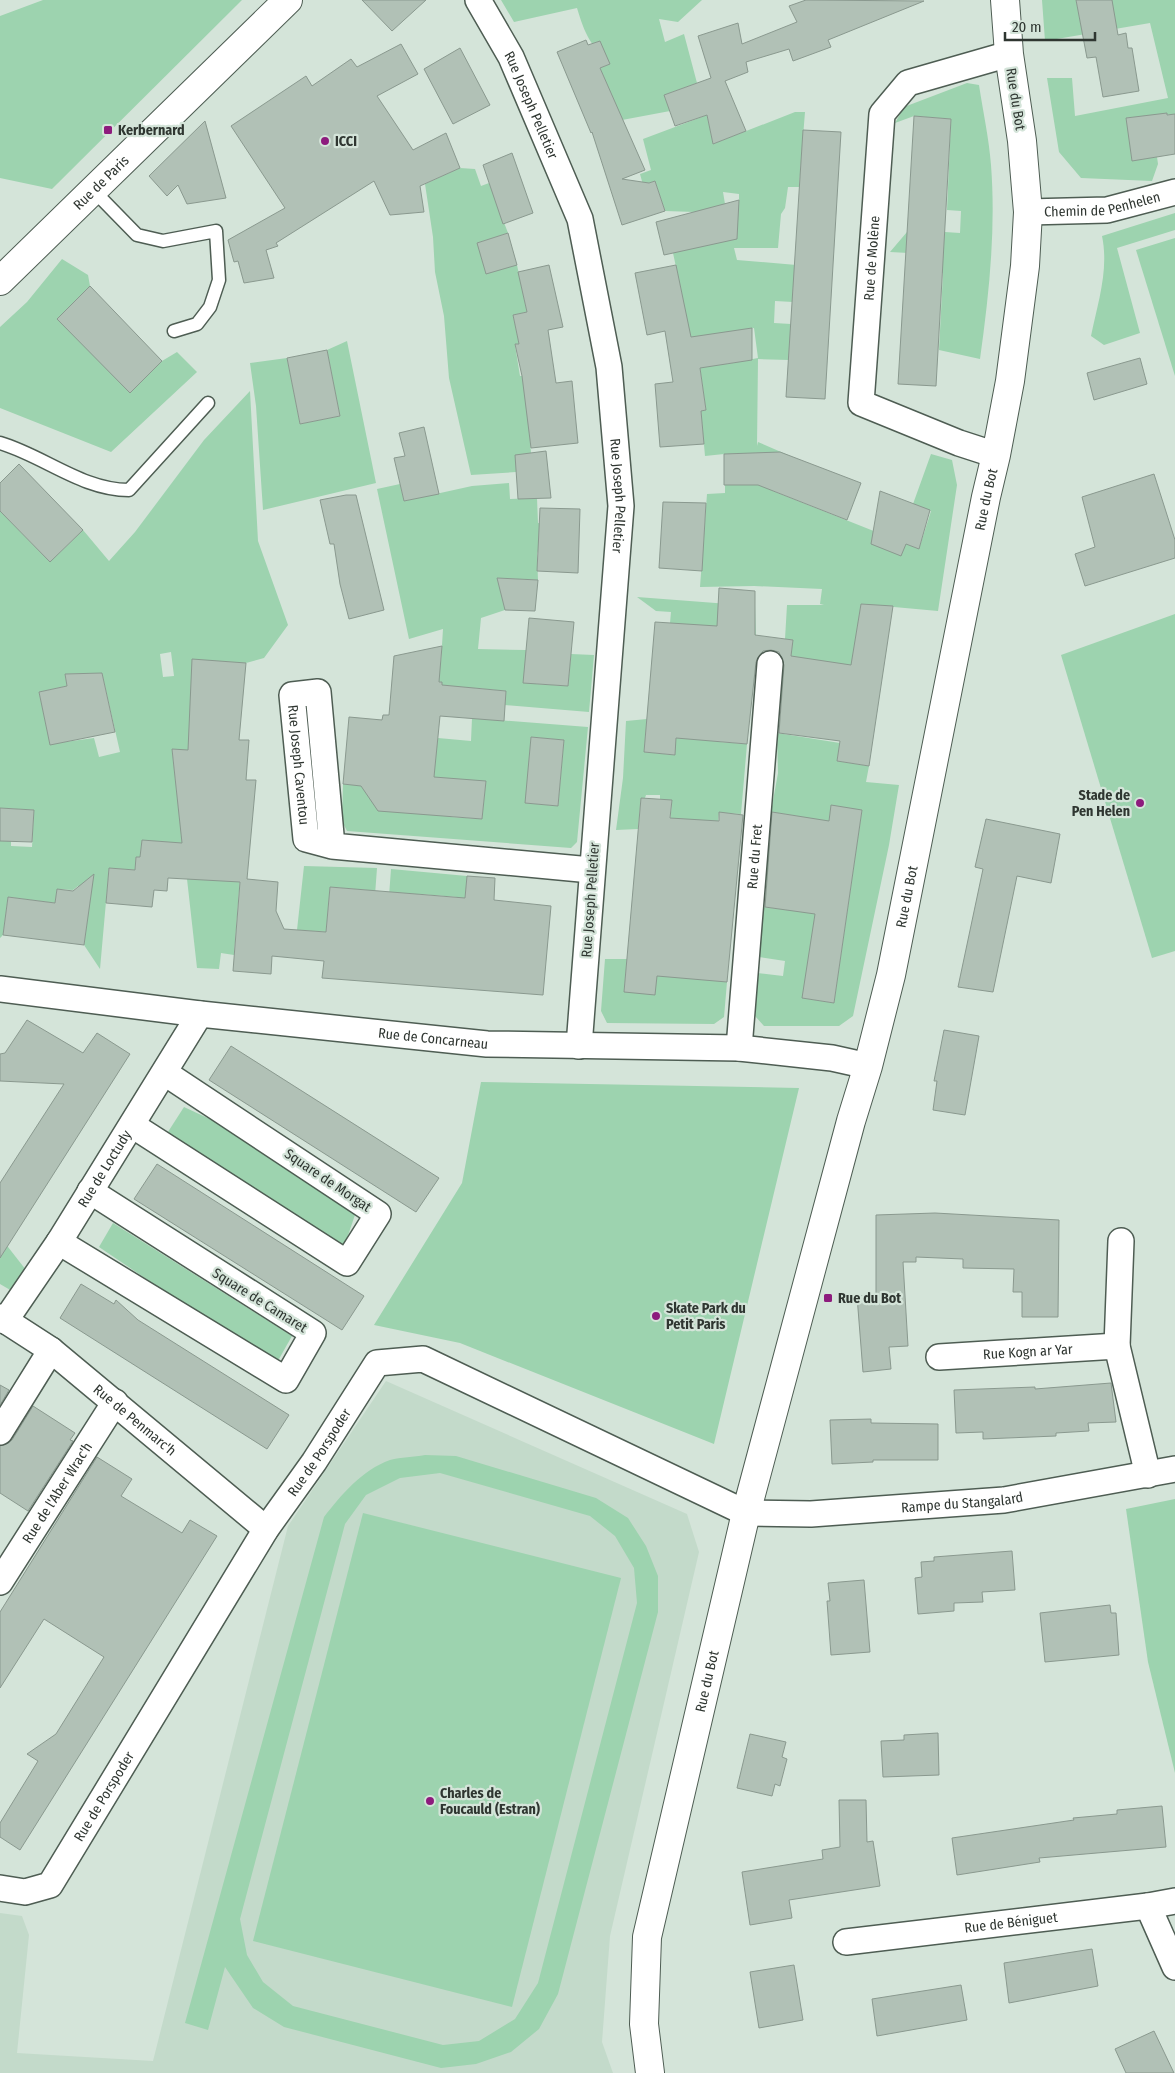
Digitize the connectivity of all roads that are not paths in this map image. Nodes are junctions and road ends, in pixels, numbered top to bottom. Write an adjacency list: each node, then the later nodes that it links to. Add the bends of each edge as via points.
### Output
1 (288, 0): 5 (street, Rue de Paris)
2 (478, 0): 15 (street, Rue Joseph Pelletier, via 511,57 580,219 608,367 621,506)
3 (1005, 0): 4 (street, Rue du Bot)
4 (1009, 54): 7 (street, Rue du Bot, via 1022,141); 12 (street, Rue de Molène, via 908,83 882,114 861,403)
5 (93, 190): 8 (street, Rue de Paris); 9 (lane, via 137,235 163,241 216,232 219,280 210,307 198,324)
6 (1175, 192): 7 (street, Chemin de Penhelen, via 1107,210)
7 (1028, 212): 12 (street, Rue du Bot, via 1025,266 1010,380)
8 (0, 281)
9 (174, 331)
10 (208, 404): 11 (lane, via 129,490 110,490 59,470 18,448)
11 (0, 444)
12 (996, 455): 20 (street, Rue du Bot, via 891,976)
13 (770, 664): 19 (street, Rue du Fret)
14 (332, 846): 14 (street, Rue Joseph Caventou, via 306,839 292,695 318,692); 15 (street, Rue Joseph Caventou)
15 (591, 870): 18 (street, Rue Joseph Pelletier)
16 (0, 989): 17 (street, Rue de Concarneau)
17 (200, 1014): 18 (street, Rue de Concarneau, via 487,1044); 21 (street, Rue de Loctudy)
18 (579, 1046): 19 (street, Rue de Concarneau)
19 (739, 1048): 20 (street, Rue de Concarneau, via 832,1058)
20 (868, 1066): 34 (street, Rue du Bot, via 850,1121)
21 (165, 1073): 22 (street, Rue de Loctudy); 22 (street, Square de Morgat, via 378,1214 373,1222 346,1263)
22 (132, 1125): 23 (street, Rue de Loctudy)
23 (90, 1191): 25 (street, Rue de Loctudy); 25 (street, Square de Camaret, via 313,1333 286,1380)
24 (1121, 1241): 27 (street)
25 (59, 1242): 26 (street, Rue de Loctudy)
26 (2, 1319): 28 (street, Rue de Penmarc'h)
27 (1118, 1346): 29 (street, Rue Kogn ar Yar); 33 (street)
28 (51, 1350): 30 (street, Rue de Penmarc'h); 31 (street)
29 (938, 1357)
30 (115, 1402): 35 (street, Rue de Penmarc'h); 36 (street, Rue de l'Aber Wrac'h)
31 (0, 1432)
32 (1175, 1470): 33 (street, Rampe du Stangalard)
33 (1148, 1475): 34 (street, Rampe du Stangalard, via 1004,1500 811,1514)
34 (746, 1512): 35 (street, Rue de Porspoder, via 423,1359 377,1363); 42 (street, Rue du Bot, via 647,1937 644,2024)
35 (266, 1530): 37 (street, Rue de Porspoder, via 50,1886 26,1892)
36 (0, 1582)
37 (0, 1888)
38 (1175, 1901): 39 (street, Rue de Béniguet)
39 (1148, 1906): 40 (street, Rue de Béniguet); 41 (street)
40 (846, 1942)
41 (1175, 1967)
42 (650, 2073)

